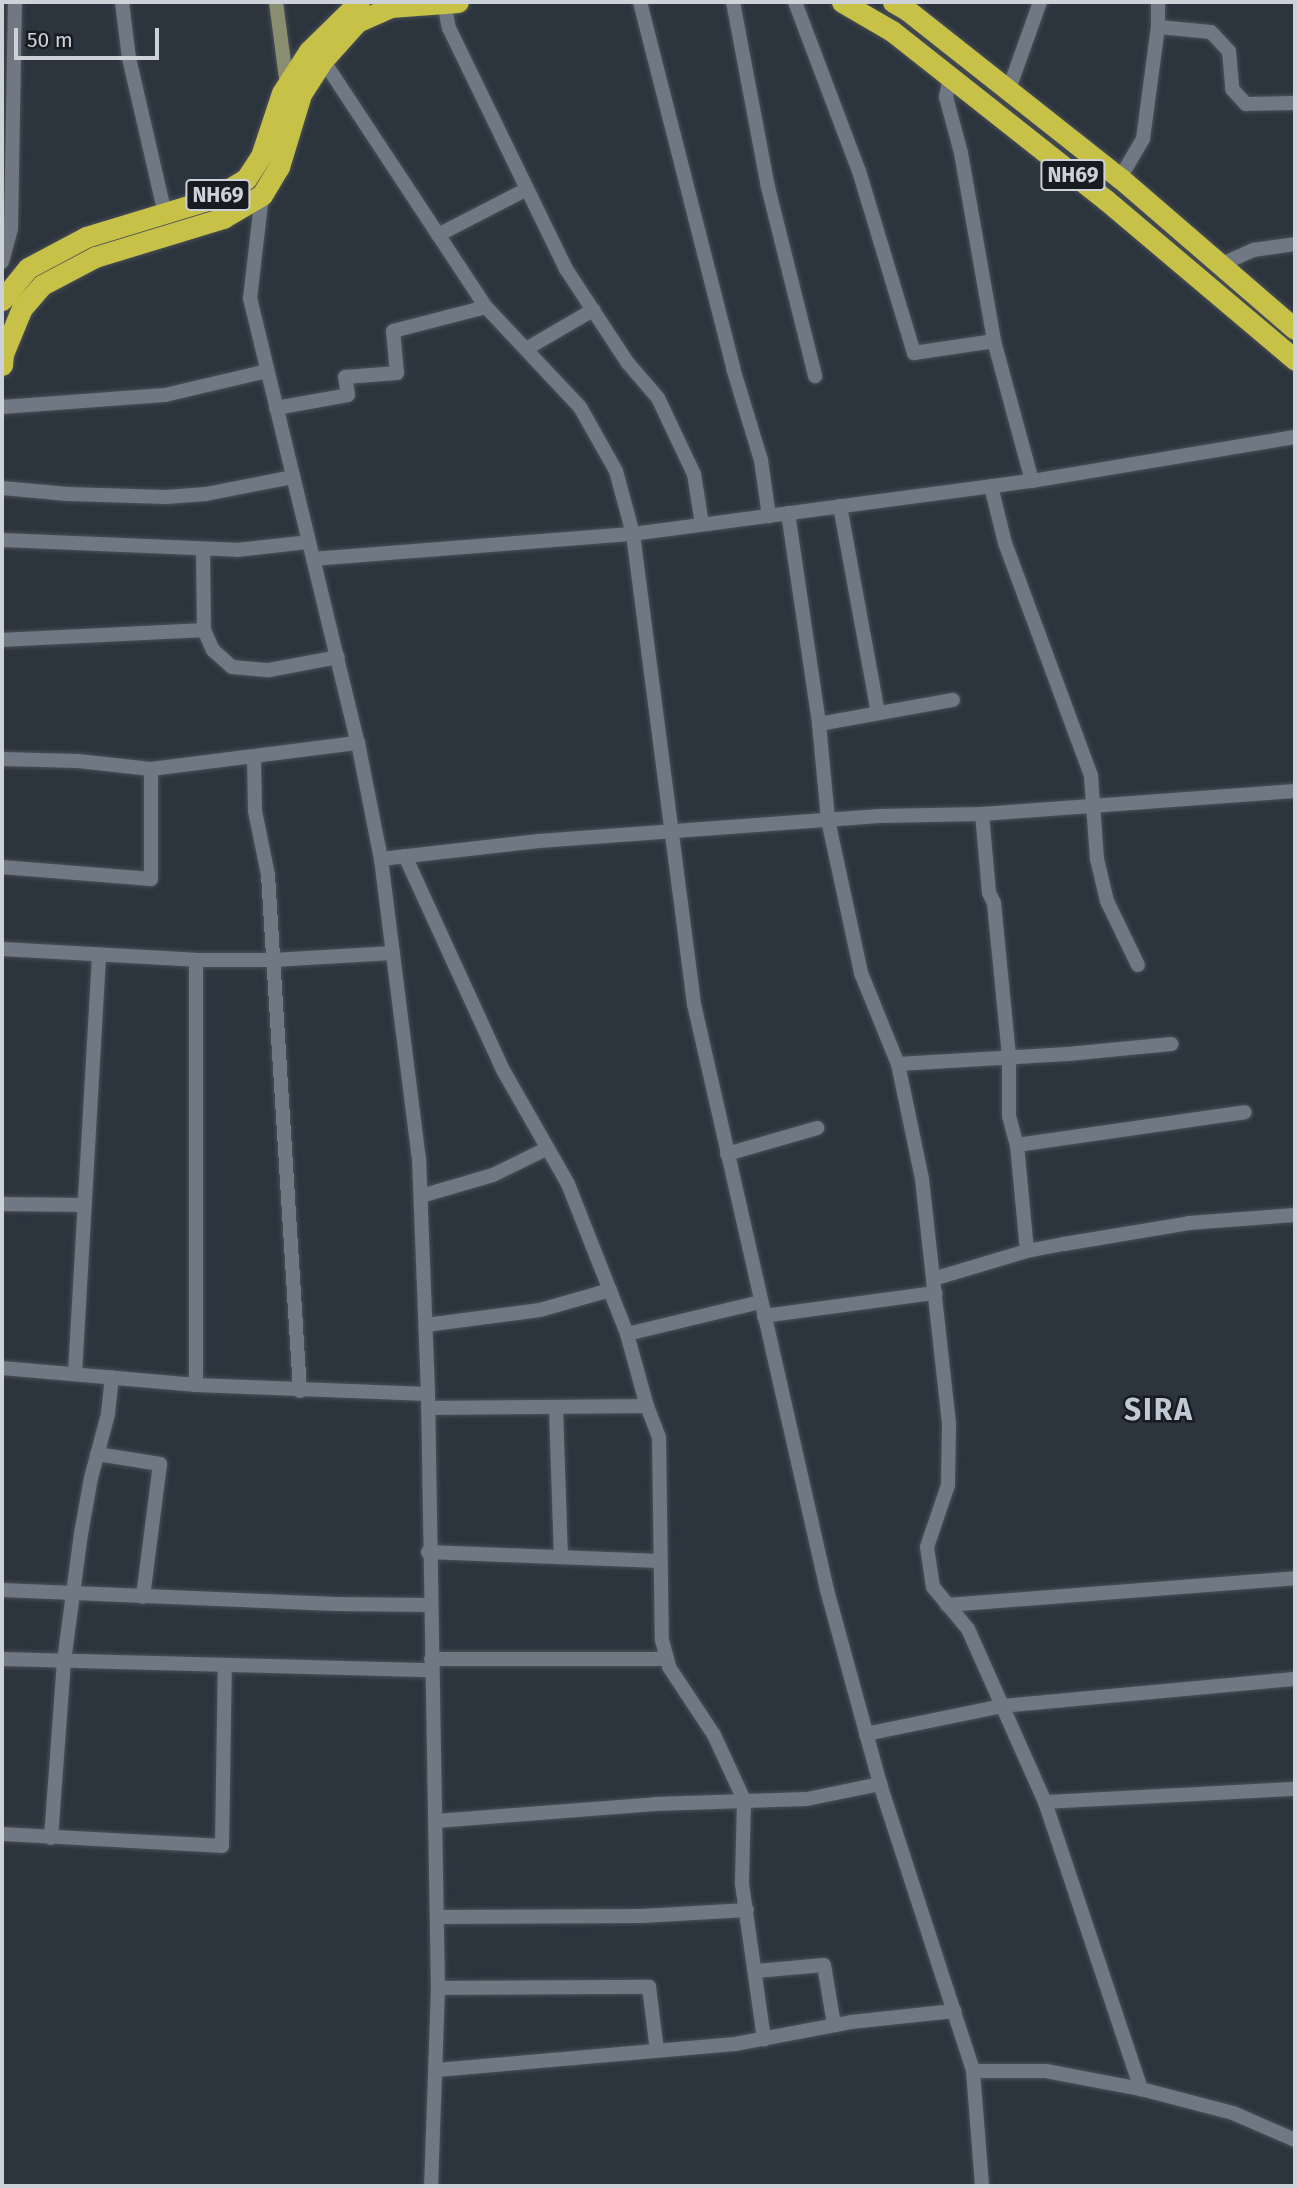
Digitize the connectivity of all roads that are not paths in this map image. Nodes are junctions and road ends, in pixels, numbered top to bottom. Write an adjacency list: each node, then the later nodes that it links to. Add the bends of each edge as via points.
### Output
1 (15, 2): 26 (street, via 11,229)
2 (122, 2): 23 (street, via 129,58)
3 (276, 2): 17 (street)
4 (359, 2): 17 (highway, NH69, via 309,51)
5 (458, 2): 13 (highway, NH69)
6 (640, 2): 48 (street, via 733,369 761,460)
7 (733, 2): 38 (street, via 768,187)
8 (795, 2): 33 (street, via 859,171 914,353)
9 (842, 2): 16 (highway, NH69, via 892,32)
10 (893, 2): 18 (highway, NH69)
11 (1040, 2): 18 (street)
12 (1158, 2): 14 (street)
13 (444, 3): 15 (highway, NH69, via 390,7 357,22); 21 (street, via 449,28)
14 (1158, 27): 19 (street, via 1211,32 1229,51 1232,89 1246,104); 20 (street, via 1143,139)
15 (323, 60): 22 (highway, NH69, via 301,94 279,167); 24 (street)
16 (950, 78): 33 (street, via 946,97 961,153); 35 (highway, NH69, via 1106,200)
17 (287, 86): 23 (highway, NH69, via 261,156 246,179 214,198)
18 (1009, 89): 20 (highway, NH69)
19 (1295, 103)
20 (1120, 177): 27 (highway, NH69)
21 (527, 189): 24 (street); 31 (street, via 566,269)
22 (262, 195): 36 (highway, NH69, via 223,218 94,257 42,285 22,308); 37 (street, via 250,298)
23 (165, 214): 28 (highway, NH69, via 86,237 29,268)
24 (438, 235): 30 (street)
25 (1295, 244): 27 (street, via 1253,250)
26 (2, 262): 28 (street)
27 (1222, 264): 32 (highway, NH69)
28 (19, 279): 29 (highway, NH69)
29 (2, 300)
30 (486, 307): 34 (street); 40 (street, via 393,331 397,373 345,377 348,394)
31 (593, 310): 34 (street); 49 (street, via 627,362 658,398 694,474)
32 (1295, 329)
33 (994, 341): 43 (street)
34 (526, 349): 50 (street, via 580,407 616,471)
35 (1295, 360)
36 (2, 365)
37 (267, 371): 39 (street, via 165,394); 40 (street)
38 (815, 376)
39 (2, 407)
40 (276, 408): 42 (street)
41 (1295, 437): 43 (street)
42 (293, 477): 45 (street, via 166,497); 52 (street)
43 (1032, 481): 44 (street)
44 (991, 486): 46 (street); 66 (street, via 1005,543 1091,776)
45 (2, 488)
46 (840, 506): 47 (street); 59 (street)
47 (788, 513): 48 (street); 60 (street)
48 (769, 516): 49 (street)
49 (702, 524): 50 (street)
50 (633, 534): 54 (street); 69 (street)
51 (2, 540): 53 (street)
52 (308, 542): 53 (street); 54 (street)
53 (203, 549): 55 (street)
54 (313, 559): 57 (street)
55 (204, 630): 56 (street); 57 (street, via 213,650 232,667 269,670)
56 (2, 640)
57 (338, 657): 61 (street)
58 (953, 700): 59 (street)
59 (878, 713): 60 (street)
60 (819, 724): 68 (street)
61 (358, 743): 62 (street); 71 (street)
62 (254, 758): 64 (street); 77 (street, via 255,811 268,875)
63 (2, 759): 64 (street)
64 (151, 769): 72 (street, via 151,879)
65 (1294, 790): 66 (street)
66 (1093, 807): 67 (street); 78 (street, via 1097,859 1107,901)
67 (982, 814): 68 (street); 80 (street)
68 (828, 820): 69 (street); 81 (street, via 861,973)
69 (673, 833): 70 (street, via 484,845); 86 (street, via 694,1004)
70 (405, 856): 71 (street); 85 (street, via 503,1070)
71 (381, 859): 74 (street)
72 (2, 867)
73 (2, 949): 75 (street)
74 (393, 953): 77 (street); 87 (street)
75 (99, 955): 76 (street); 89 (street)
76 (196, 960): 77 (street); 100 (street)
77 (273, 960): 101 (street)
78 (1138, 965)
79 (1172, 1044): 80 (street)
80 (1009, 1056): 81 (street); 84 (street, via 1009,1116)
81 (898, 1064): 92 (street, via 922,1179)
82 (1245, 1112): 84 (street)
83 (817, 1128): 86 (street)
84 (1017, 1145): 91 (street)
85 (546, 1149): 87 (street, via 493,1175); 93 (street, via 568,1184)
86 (727, 1154): 94 (street)
87 (421, 1196): 95 (street)
88 (2, 1204): 89 (street)
89 (83, 1205): 98 (street)
90 (1295, 1214): 91 (street, via 1189,1223)
91 (1027, 1251): 92 (street)
92 (934, 1286): 94 (street); 114 (street, via 949,1425 948,1485 927,1547 933,1587)
93 (610, 1290): 95 (street, via 540,1310); 96 (street)
94 (762, 1309): 96 (street); 122 (street, via 827,1590)
95 (426, 1325): 102 (street)
96 (627, 1334): 103 (street)
97 (2, 1368): 98 (street)
98 (75, 1374): 99 (street)
99 (113, 1377): 100 (street); 105 (street)
100 (196, 1385): 101 (street)
101 (300, 1391): 102 (street)
102 (428, 1401): 104 (street); 106 (street)
103 (647, 1406): 104 (street); 108 (street, via 659,1437)
104 (556, 1408): 107 (street)
105 (97, 1454): 111 (street, via 80,1534); 112 (street, via 160,1464)
106 (428, 1552): 107 (street); 113 (street)
107 (561, 1556): 108 (street)
108 (659, 1561): 116 (street)
109 (1295, 1578): 114 (street)
110 (2, 1590): 111 (street)
111 (74, 1593): 112 (street); 117 (street)
112 (143, 1597): 113 (street)
113 (430, 1605): 118 (street)
114 (947, 1605): 121 (street, via 968,1629)
115 (2, 1659): 117 (street)
116 (667, 1659): 118 (street); 125 (street, via 714,1735)
117 (64, 1661): 119 (street); 129 (street)
118 (431, 1664): 119 (street); 127 (street)
119 (225, 1665): 129 (street, via 222,1846)
120 (1295, 1679): 121 (street)
121 (1002, 1706): 122 (street); 126 (street)
122 (866, 1734): 123 (street)
123 (880, 1784): 125 (street, via 807,1799); 134 (street)
124 (1295, 1789): 126 (street)
125 (744, 1800): 127 (street); 130 (street, via 742,1884)
126 (1045, 1802): 140 (street)
127 (436, 1821): 131 (street)
128 (2, 1834): 129 (street)
129 (51, 1838)
130 (747, 1910): 131 (street, via 642,1916); 132 (street)
131 (437, 1917): 133 (street)
132 (756, 1971): 135 (street, via 824,1965); 136 (street)
133 (438, 1989): 137 (street, via 649,1987); 138 (street)
134 (954, 2011): 135 (street); 139 (street)
135 (834, 2025): 136 (street)
136 (764, 2039): 137 (street)
137 (657, 2051): 138 (street)
138 (437, 2070): 142 (street)
139 (972, 2071): 140 (street, via 1046,2071); 143 (street)
140 (1141, 2089): 141 (street, via 1233,2113)
141 (1295, 2140)
142 (431, 2186)
143 (982, 2186)

